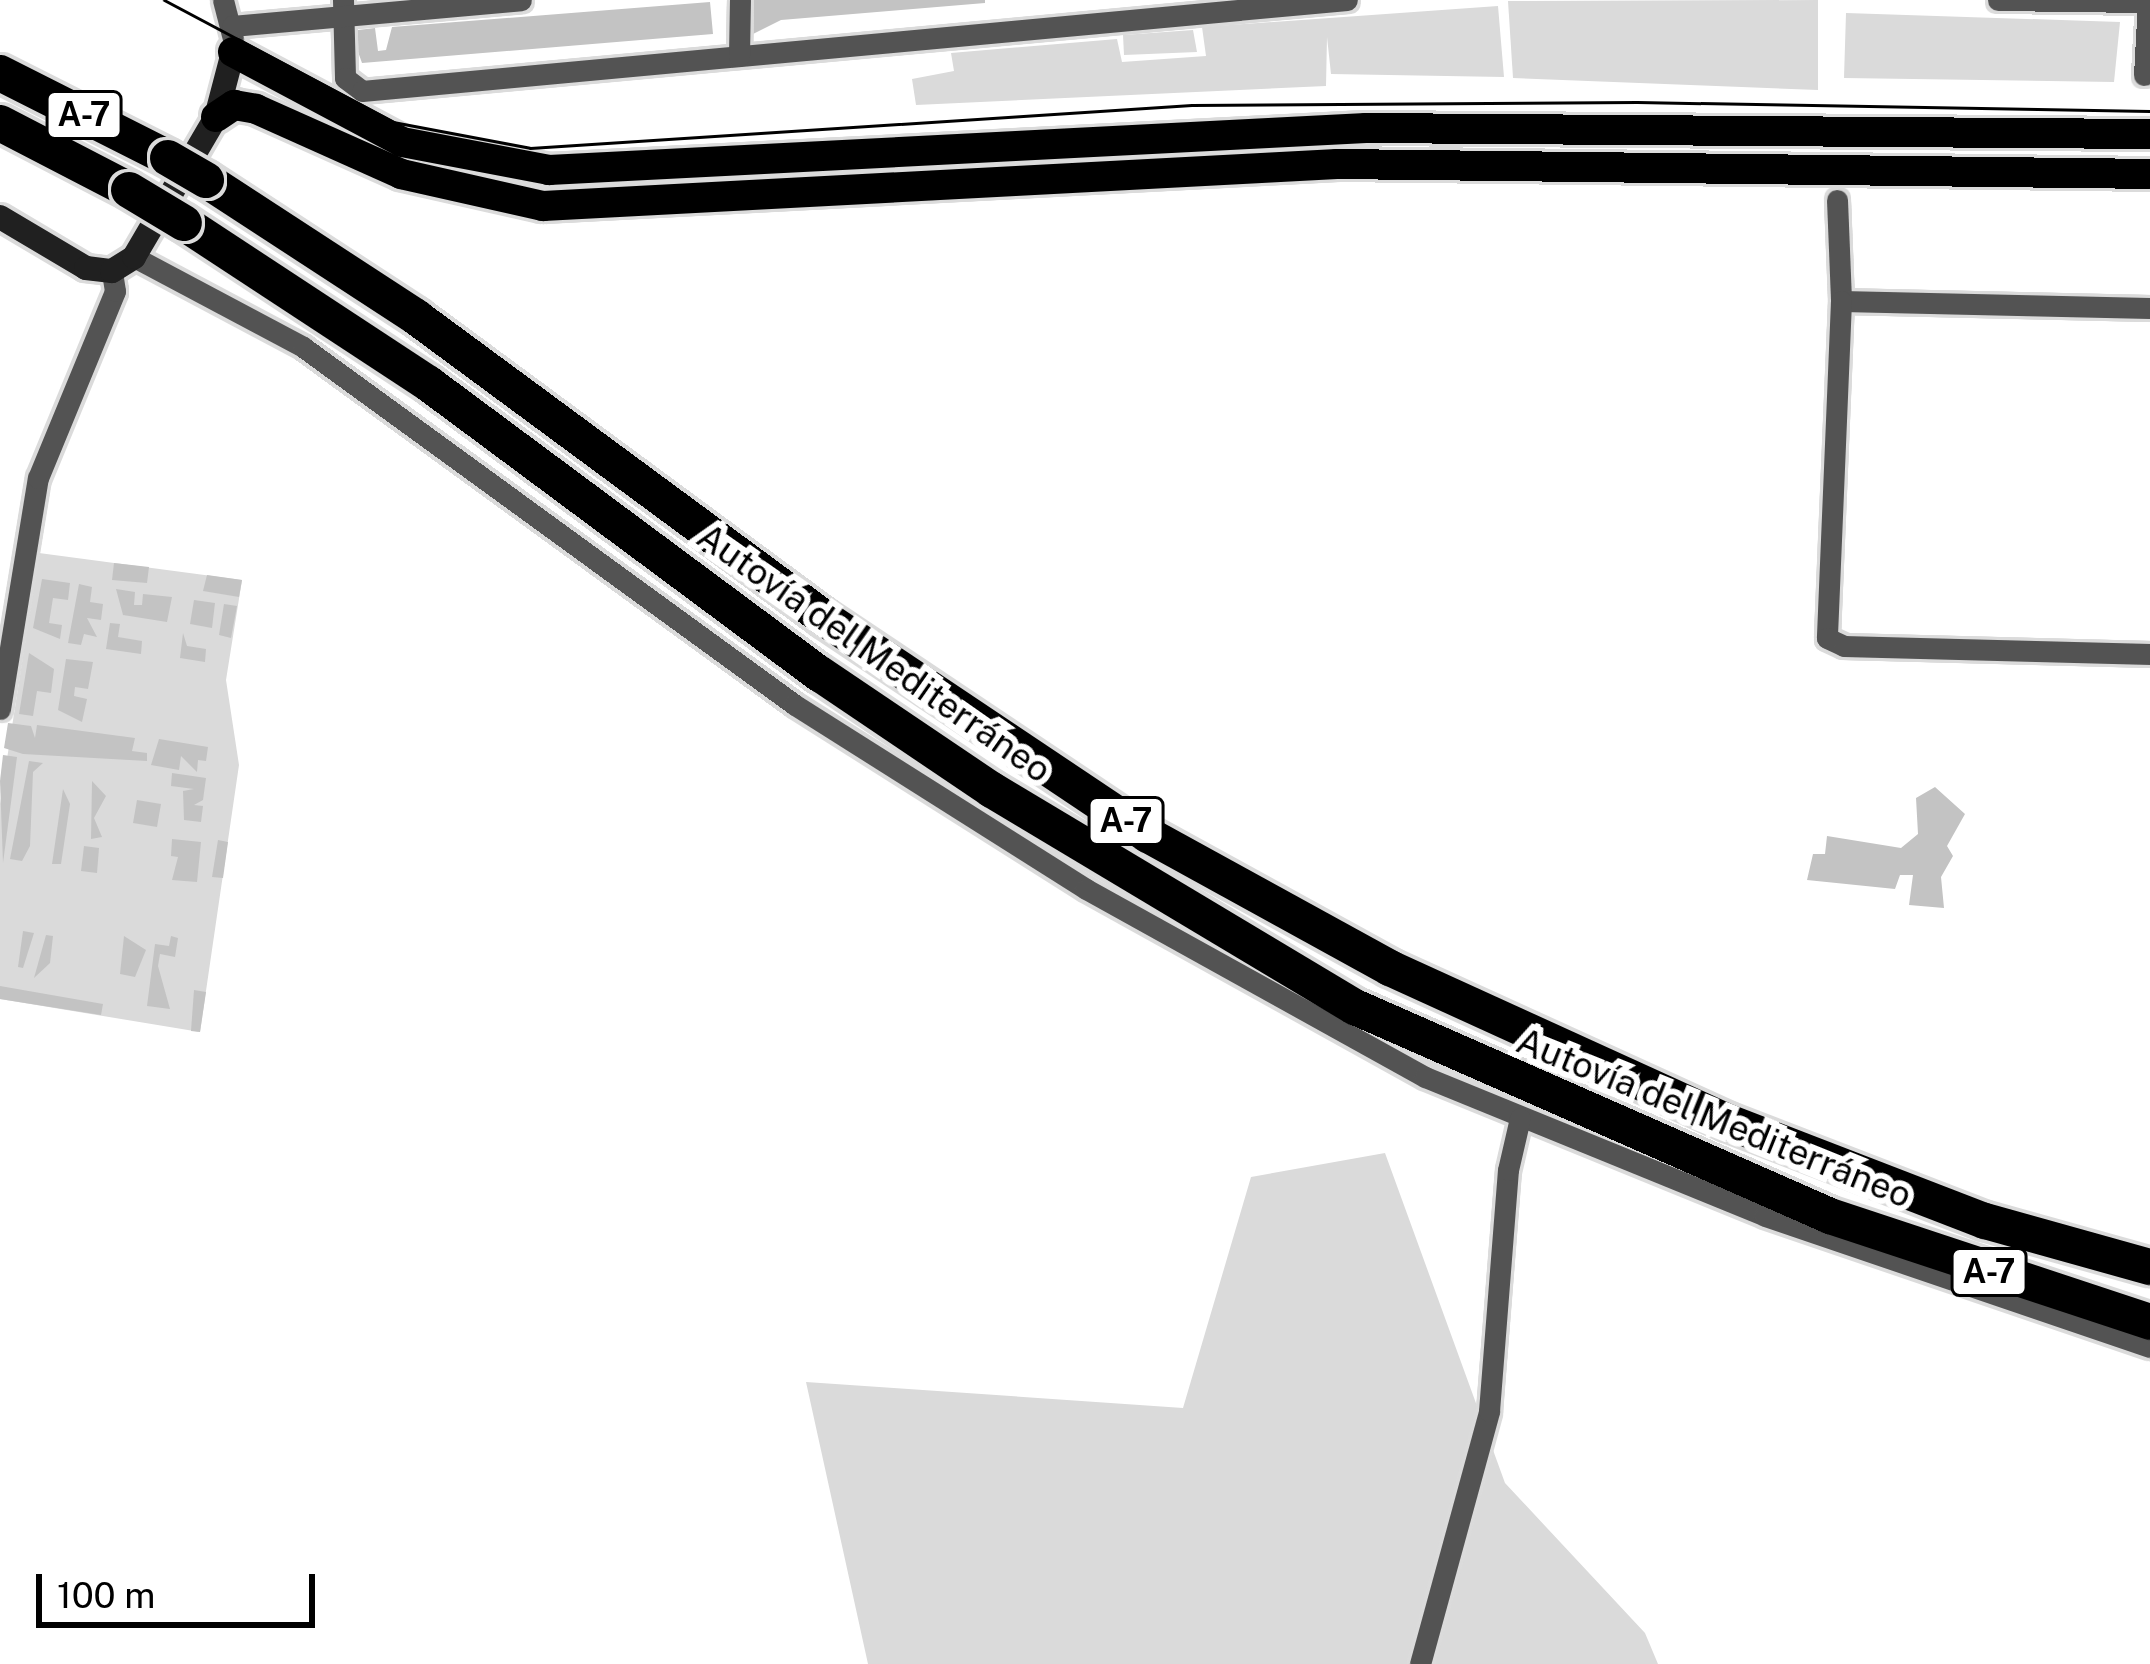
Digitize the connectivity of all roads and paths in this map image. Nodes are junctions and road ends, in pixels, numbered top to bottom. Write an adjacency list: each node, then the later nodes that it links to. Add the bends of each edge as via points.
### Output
1 (223, 0): 9 (street)
2 (521, 0): 8 (street)
3 (740, 0): 10 (street)
4 (1347, 0): 6 (street)
5 (1998, 0): 7 (street)
6 (1323, 1): 10 (street)
7 (2149, 2): 12 (street)
8 (343, 8): 9 (street); 10 (street, via 345,78 362,91)
9 (232, 50): 13 (street); 15 (main road, via 402,142 549,170 1366,128); 16 (main road)
10 (739, 56)
11 (0, 73): 26 (highway, Autovía del Mediterráneo / A-7, bridge, via 167,158 416,316 876,655 1169,846 1390,968 1728,1122 1985,1221)
12 (2144, 75)
13 (217, 117): 16 (main road, via 234,105 256,109); 20 (street)
14 (0, 123): 27 (highway, Autovía del Mediterráneo / A-7, bridge, via 129,190 395,360 973,777 1355,1007 1830,1216)
15 (2150, 134)
16 (329, 143): 17 (main road, via 401,174 543,206 1337,164)
17 (2150, 173)
18 (1837, 200): 21 (street)
19 (0, 217): 20 (street, via 86,268)
20 (123, 264): 24 (street, via 38,478); 25 (street, via 303,346 795,705 1087,889 1425,1077)
21 (1841, 301): 22 (street); 23 (street, via 1827,638 1844,646)
22 (2150, 308)
23 (2150, 654)
24 (0, 709)
25 (1520, 1118): 28 (street, via 1976,1294); 29 (street, via 1508,1170 1490,1411)
26 (2150, 1267)
27 (2150, 1322)
28 (2150, 1347)
29 (1420, 1664)

